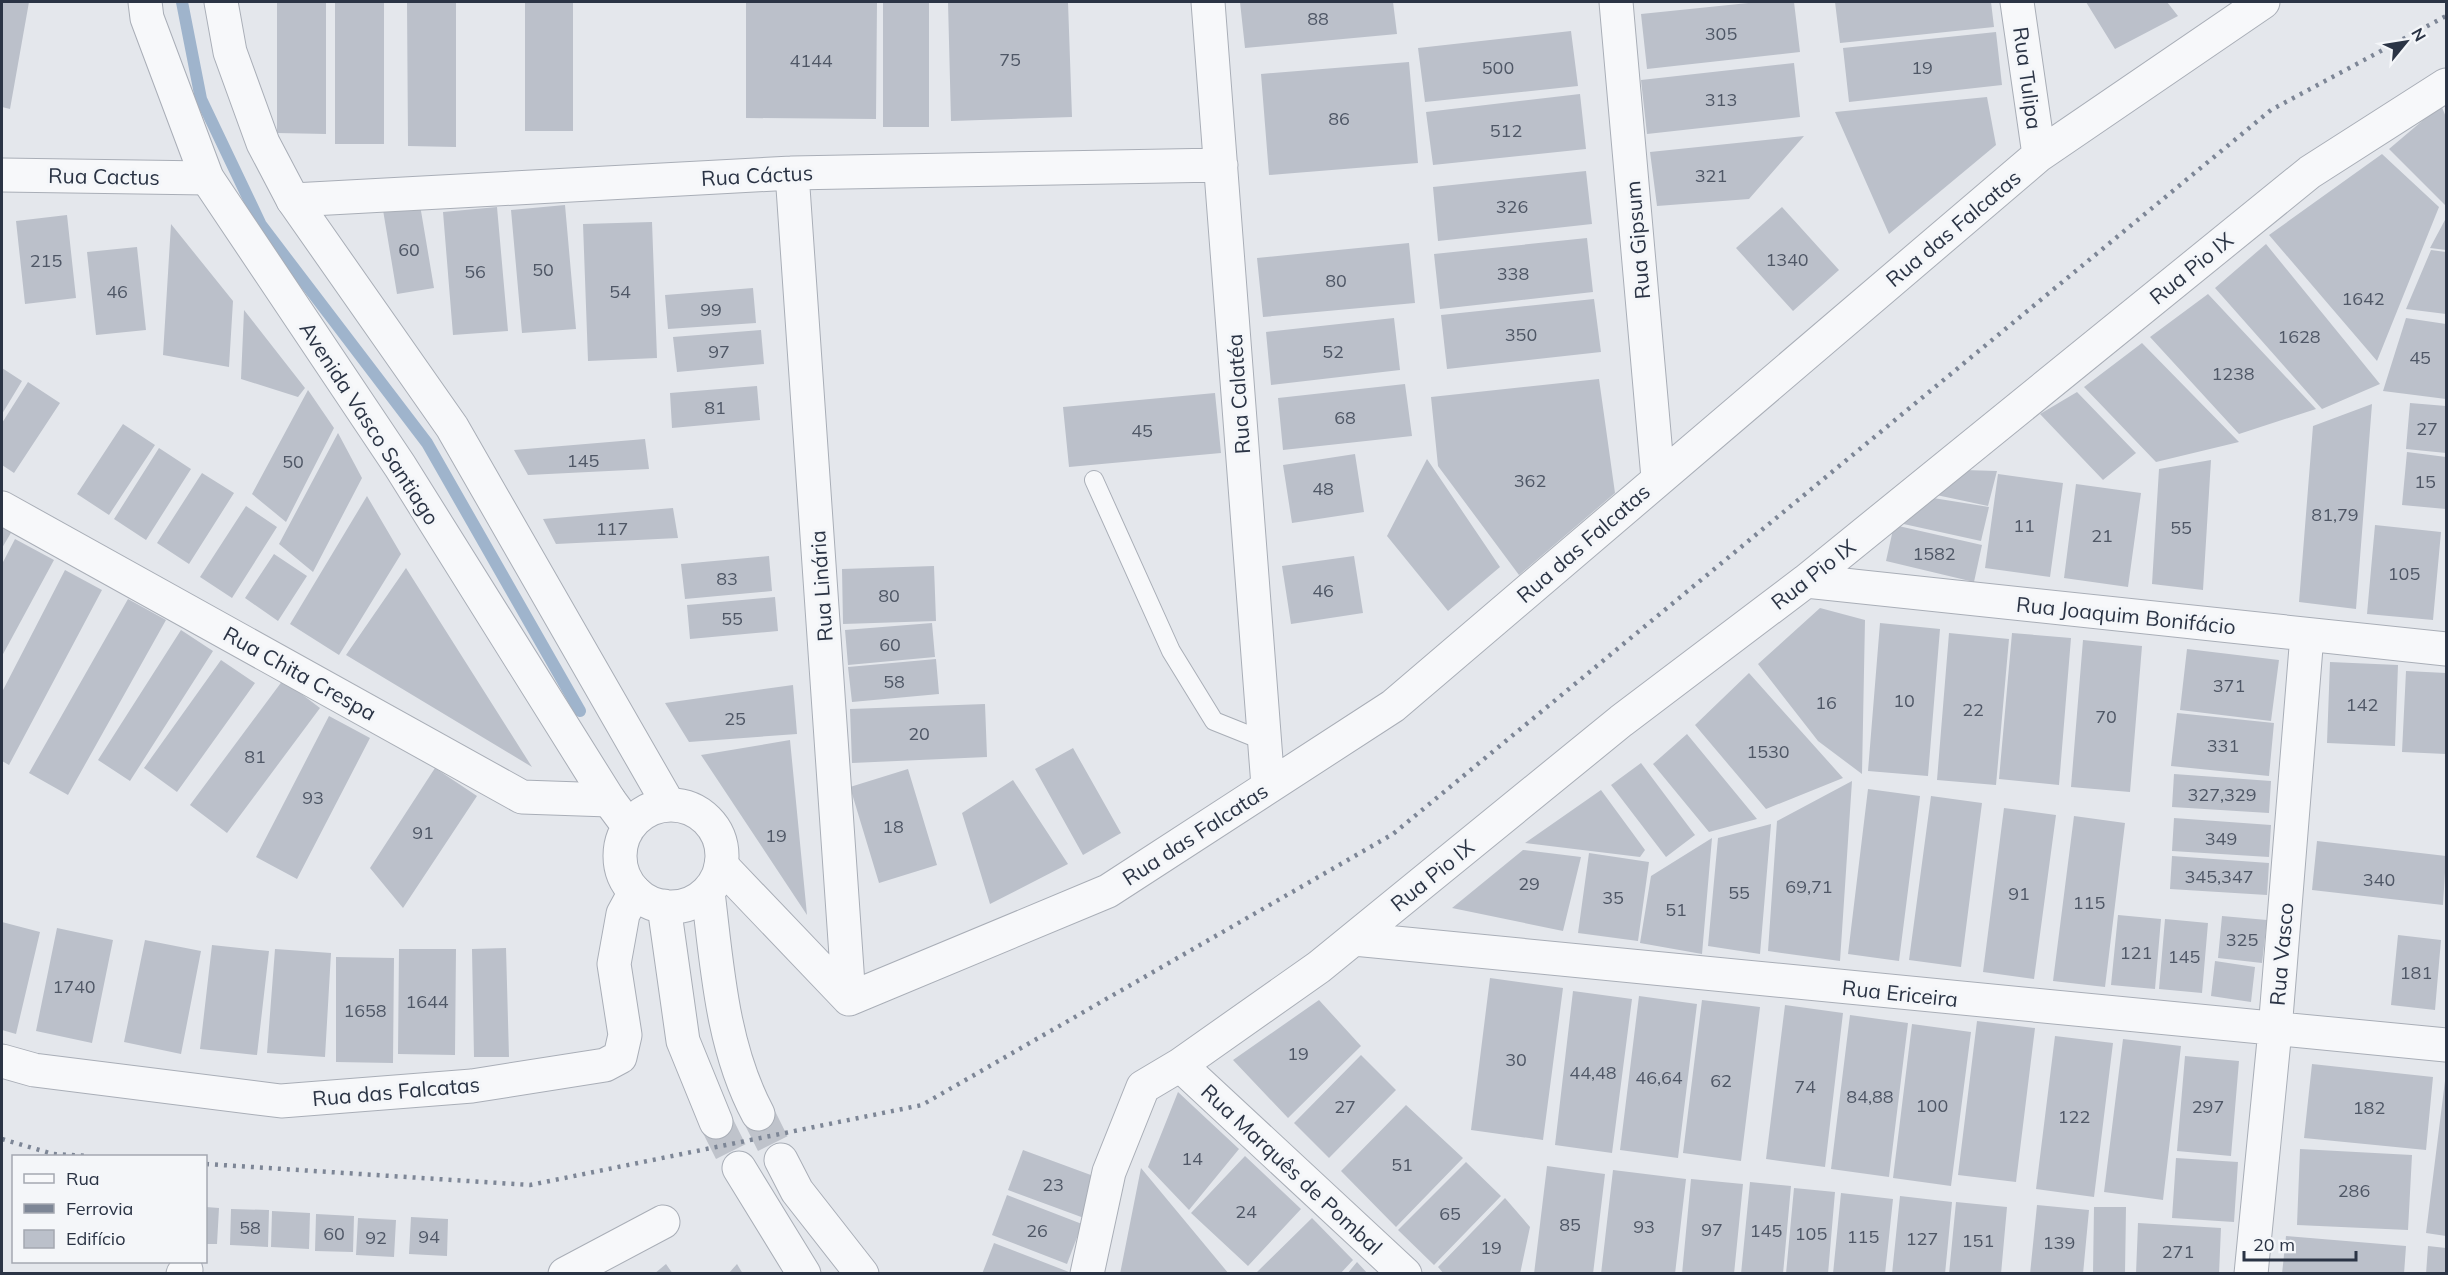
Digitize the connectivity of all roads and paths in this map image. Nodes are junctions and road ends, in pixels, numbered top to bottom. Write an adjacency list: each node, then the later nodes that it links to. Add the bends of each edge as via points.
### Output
1 (145, 2): 12 (street, Avenida Vasco Santiago, via 147,18)
2 (221, 2): 13 (street, via 230,52 263,143)
3 (1208, 2): 9 (street, Rua Calatéa)
4 (1616, 2): 14 (street, Rua Gipsum)
5 (2017, 2): 8 (street, Rua Tulipa)
6 (2263, 2): 8 (street, Rua das Falcatas)
7 (2446, 85): 17 (street, Rua Pio IX, via 2310,172)
8 (2039, 155): 14 (street, Rua das Falcatas)
9 (1221, 165): 10 (street, Rua Cáctus); 20 (street, Rua Calatéa)
10 (792, 172): 13 (street, Rua Cáctus); 29 (street, Rua Linária)
11 (2, 175): 12 (street, Rua Cactus)
12 (207, 178): 22 (street, Avenida Vasco Santiago, via 400,466)
13 (293, 200): 23 (street, via 453,427)
14 (1658, 478): 21 (street, Rua das Falcatas, via 1393,706)
15 (1094, 480): 20 (lane, via 1171,651 1214,721)
16 (2, 507): 22 (street, Rua Chita Crespa, via 522,797)
17 (1806, 581): 18 (street, Rua Joaquim Bonifácio); 28 (street, Rua Pio IX, via 1621,721)
18 (2307, 634): 19 (street, Rua Joaquim Bonifácio); 30 (street, Rua Vasco)
19 (2446, 650)
20 (1264, 741): 21 (street, Rua Calatéa)
21 (1268, 786): 29 (street, Rua das Falcatas, via 1108,891)
22 (609, 800): 24 (street, Avenida Vasco Santiago)
23 (669, 805): 24 (street, via 654,808); 25 (street, via 687,807 703,816 715,830 721,847)
24 (629, 827): 26 (street, via 622,843 621,860 625,877)
25 (715, 878): 27 (street, via 694,902); 29 (street); 34 (street, via 722,1006 747,1094)
26 (635, 892): 27 (street); 32 (street, Rua das Falcatas, via 623,914 614,964 625,1035 620,1057 605,1065 472,1086 280,1101 34,1070)
27 (664, 906): 35 (street, via 683,1041)
28 (1354, 939): 30 (street, Rua Ericeira); 33 (street, Rua Pio IX)
29 (849, 999)
30 (2275, 1030): 31 (street, Rua Ericeira); 44 (street, Rua Vasco)
31 (2446, 1045)
32 (2, 1061)
33 (1180, 1065): 42 (street, Rua Pio IX, via 1143,1087 1109,1172); 43 (street, Rua Marquês de Pombal)
34 (758, 1113)
35 (716, 1122)
36 (781, 1160): 41 (street, via 797,1191)
37 (739, 1168): 40 (street)
38 (663, 1222): 39 (street)
39 (565, 1274)
40 (804, 1274)
41 (862, 1274)
42 (1087, 1274)
43 (1405, 1274)
44 (2251, 1274)

